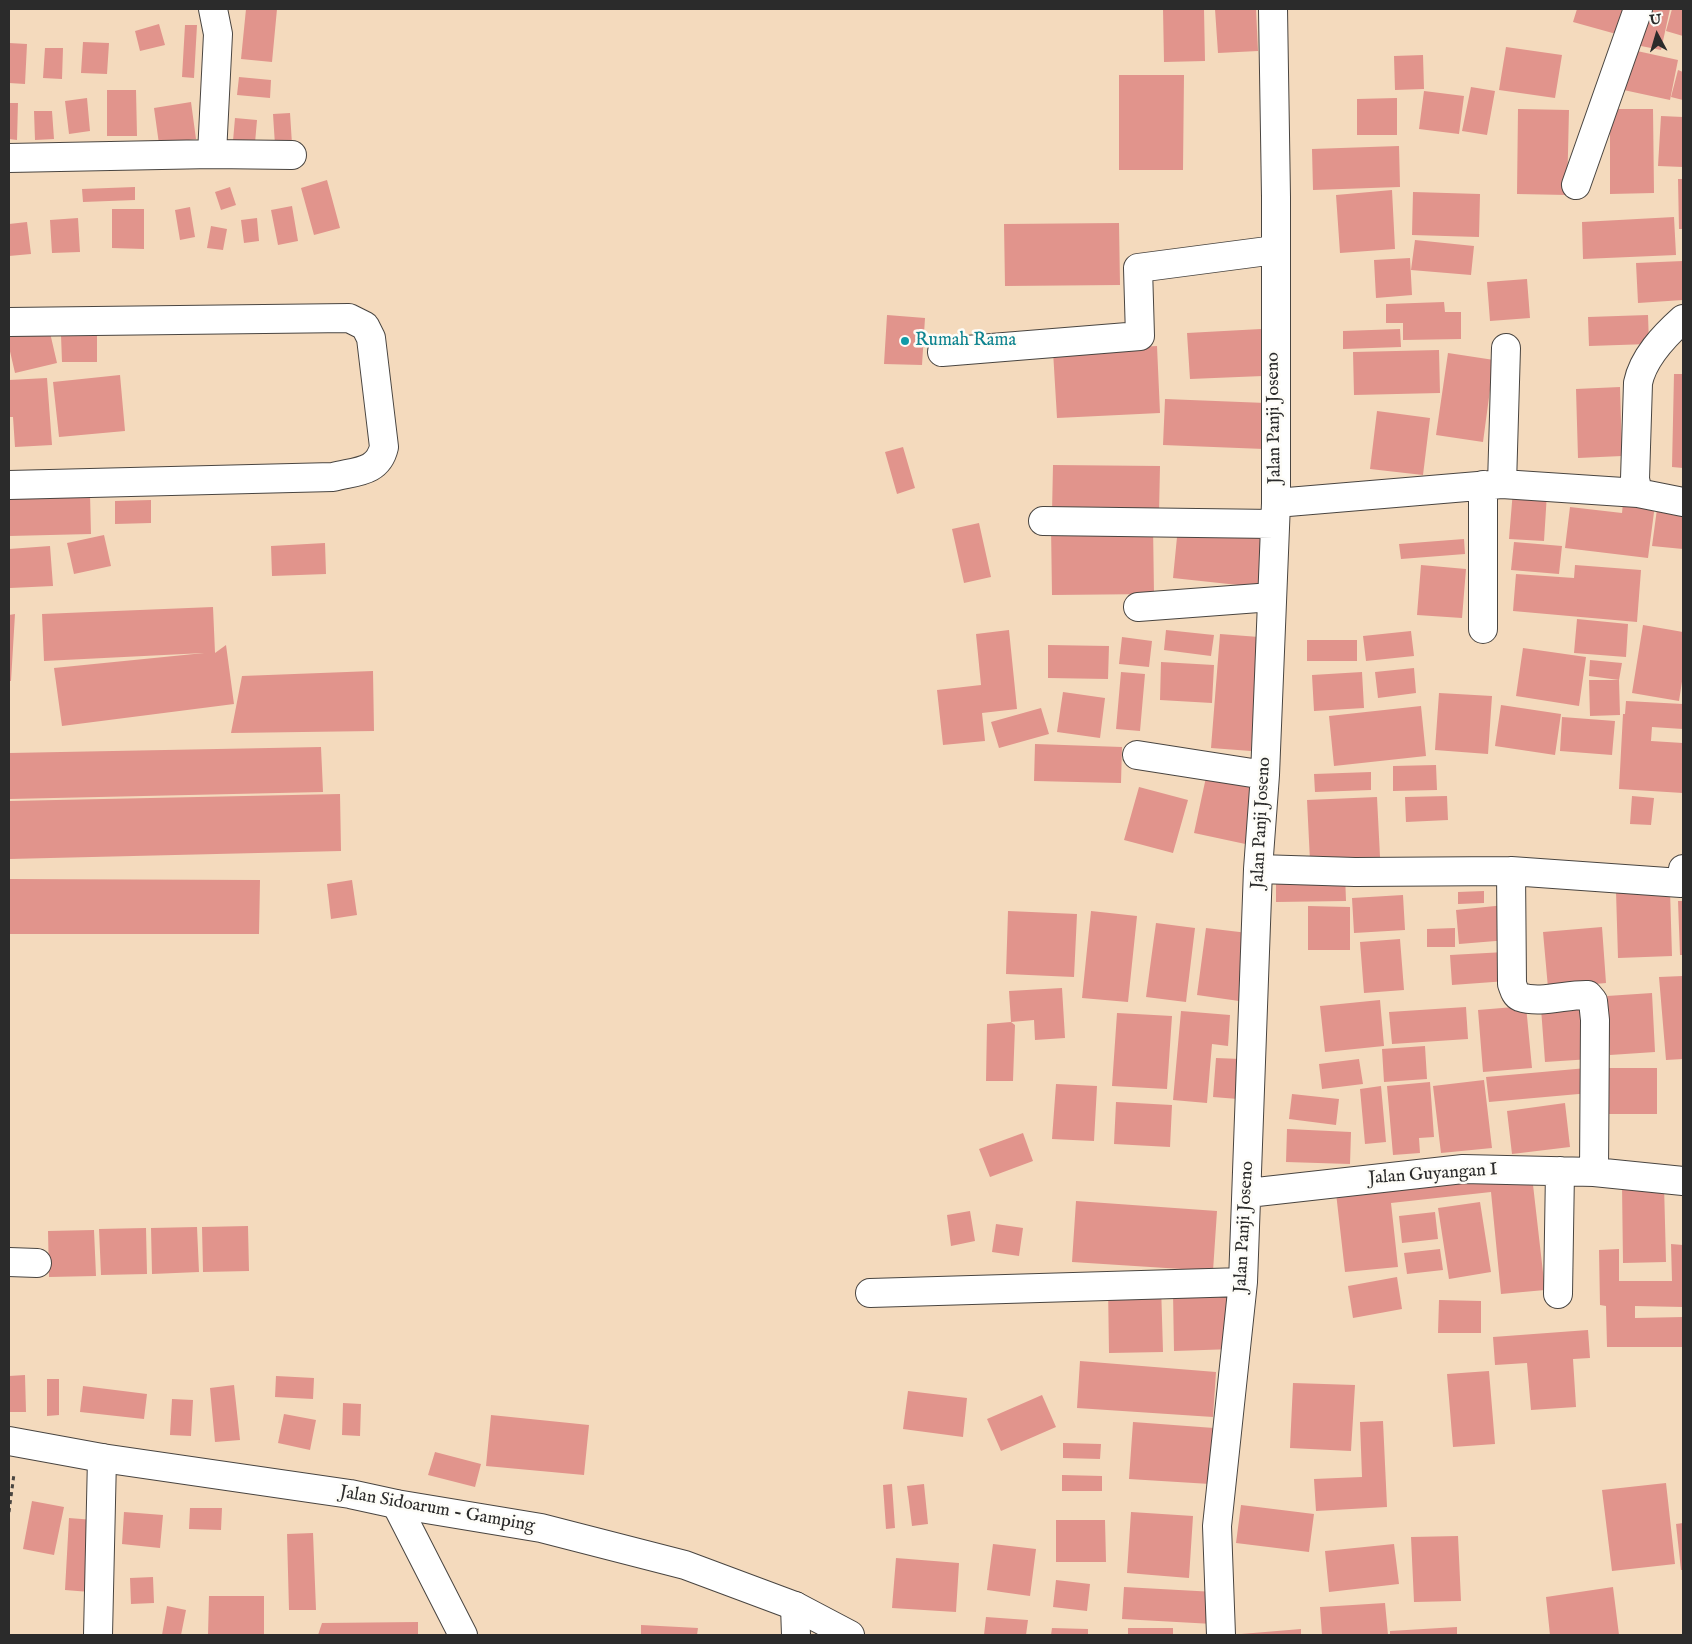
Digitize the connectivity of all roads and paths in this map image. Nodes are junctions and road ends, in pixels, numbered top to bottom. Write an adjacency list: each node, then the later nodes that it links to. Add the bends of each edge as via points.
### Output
1 (213, 9): 4 (street, via 218,34)
2 (1273, 9): 8 (street, Jalan Panji Joseno)
3 (1638, 9): 7 (street)
4 (212, 154): 5 (street); 6 (street)
5 (292, 155)
6 (9, 158)
7 (1576, 185)
8 (1275, 250): 12 (street, via 1138,268 1140,336); 17 (street, Jalan Panji Joseno)
9 (1683, 319): 15 (street, via 1667,333 1640,372 1635,479)
10 (9, 322): 13 (street, via 349,318 364,326 371,338 384,447 375,467 333,477)
11 (1506, 348): 14 (street)
12 (942, 352)
13 (9, 485)
14 (1493, 485): 15 (street); 17 (street); 21 (street)
15 (1638, 493): 16 (street)
16 (1683, 502)
17 (1275, 514): 18 (street); 19 (street, Jalan Panji Joseno)
18 (1043, 521)
19 (1272, 597): 20 (street); 23 (street, Jalan Panji Joseno)
20 (1138, 608)
21 (1483, 629)
22 (1137, 755): 23 (street)
23 (1265, 775): 24 (street, Jalan Panji Joseno)
24 (1258, 869): 25 (street); 30 (street, Jalan Panji Joseno)
25 (1511, 871): 26 (street); 28 (street, via 1512,984 1516,994 1519,997 1542,998 1588,995 1593,1001)
26 (1682, 879)
27 (1560, 1171): 28 (street, Jalan Guyangan I); 30 (street, Jalan Guyangan I, via 1463,1169); 35 (street)
28 (1594, 1172): 29 (street, Jalan Guyangan I)
29 (1680, 1180)
30 (1248, 1192): 33 (street, Jalan Panji Joseno)
31 (9, 1262): 32 (street)
32 (37, 1263)
33 (1243, 1282): 34 (street); 45 (street, Jalan Panji Joseno, via 1217,1526)
34 (870, 1293)
35 (1558, 1294)
36 (14, 1443): 37 (street, Jalan Sidoarum - Gamping); 39 (path)
37 (102, 1458): 38 (street, Jalan Sidoarum - Gamping, via 350,1494); 41 (street)
38 (396, 1504): 40 (street, Jalan Sidoarum - Gamping, via 561,1533 686,1565); 42 (street)
39 (9, 1512)
40 (795, 1606): 43 (street); 44 (street, Jalan Sidoarum - Gamping)
41 (98, 1635)
42 (463, 1635)
43 (796, 1635)
44 (850, 1635)
45 (1221, 1635)

